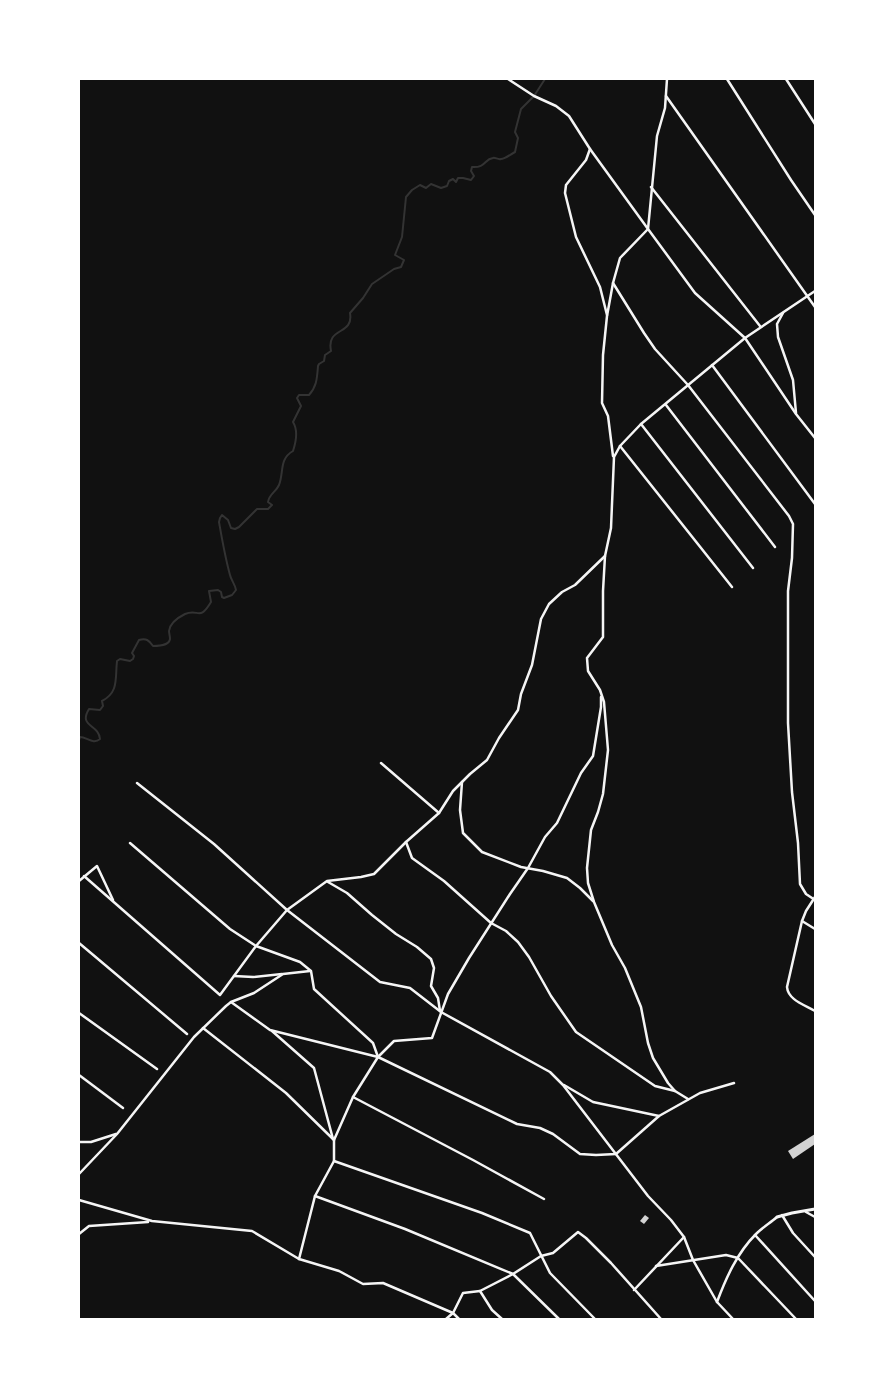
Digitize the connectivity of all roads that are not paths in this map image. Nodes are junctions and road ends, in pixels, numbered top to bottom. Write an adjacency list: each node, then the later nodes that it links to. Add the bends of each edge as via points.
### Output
1 (508, 79): 7 (street, via 569,116)
2 (667, 79): 5 (street)
3 (727, 79): 9 (street)
4 (786, 79): 6 (street)
5 (665, 96): 8 (street); 13 (street)
6 (815, 124)
7 (590, 149): 10 (street); 16 (street, via 586,160 566,185 565,193 576,237 600,287)
8 (651, 187): 10 (street); 17 (street)
9 (815, 216)
10 (648, 230): 11 (street, via 620,258); 18 (street, via 695,293)
11 (613, 283): 16 (street); 20 (street, via 655,348)
12 (815, 292): 13 (street)
13 (809, 296): 14 (street); 15 (street)
14 (815, 307)
15 (784, 312): 17 (street); 22 (street, via 777,324 778,337 794,380)
16 (607, 316): 26 (street, via 602,403 608,416)
17 (760, 326): 18 (street)
18 (745, 338): 19 (street); 22 (street)
19 (712, 364): 20 (street); 27 (street)
20 (688, 385): 21 (street); 43 (street, via 794,524 788,590 788,723 800,884 806,894)
21 (666, 405): 23 (street); 28 (street)
22 (796, 414): 24 (street)
23 (642, 424): 25 (street); 30 (street)
24 (815, 438)
25 (620, 446): 26 (street); 31 (street)
26 (614, 457): 29 (street, via 611,528)
27 (815, 504)
28 (775, 547)
29 (605, 556): 32 (street, via 603,637 587,658 588,671); 34 (street, via 549,604 541,619 532,665 518,710 487,760)
30 (753, 568)
31 (732, 587)
32 (600, 690): 39 (street, via 602,707 593,756 581,773 557,824); 45 (street, via 608,750 603,794 589,846 588,883)
33 (380, 763): 36 (street)
34 (462, 781): 36 (street); 39 (street, via 460,810 463,833 482,852)
35 (137, 783): 46 (street, via 214,844)
36 (439, 814): 37 (street)
37 (406, 842): 42 (street, via 374,874); 48 (street, via 412,858 444,881)
38 (130, 843): 51 (street, via 230,929)
39 (528, 868): 45 (street, via 567,878); 48 (street)
40 (84, 876): 41 (street); 44 (street); 44 (street, via 97,866)
41 (79, 881)
42 (326, 881): 46 (street); 57 (street, via 347,893 372,916 431,959 434,968 430,986 438,998)
43 (815, 899): 47 (street)
44 (113, 901): 54 (street, via 220,996)
45 (594, 902): 67 (street, via 641,1007 653,1058)
46 (287, 910): 51 (street); 57 (street, via 380,982 410,988)
47 (802, 921): 49 (street); 56 (street, via 787,986 790,996)
48 (491, 923): 57 (street, via 448,994); 67 (street, via 518,942 576,1032 654,1086)
49 (815, 929)
50 (79, 943): 61 (street)
51 (256, 946): 52 (street, via 300,962); 54 (street)
52 (311, 971): 53 (street); 62 (street, via 314,989 373,1044)
53 (283, 974): 54 (street); 55 (street, via 254,993)
54 (234, 976)
55 (231, 1002): 59 (street); 60 (street)
56 (815, 1011)
57 (441, 1012): 62 (street, via 432,1038 394,1041); 66 (street, via 550,1072)
58 (79, 1013): 63 (street)
59 (203, 1028): 72 (street); 73 (street, via 286,1093)
60 (270, 1030): 62 (street); 73 (street, via 314,1068)
61 (187, 1034)
62 (378, 1057): 68 (street); 75 (street, via 517,1124 553,1134 580,1154)
63 (157, 1069)
64 (79, 1075): 70 (street)
65 (734, 1082): 69 (street)
66 (563, 1085): 71 (street, via 593,1102); 75 (street)
67 (675, 1091): 69 (street)
68 (353, 1097): 73 (street); 79 (street)
69 (688, 1099): 71 (street)
70 (123, 1108)
71 (659, 1116): 75 (street)
72 (117, 1134): 74 (street); 77 (street)
73 (334, 1140): 76 (street)
74 (79, 1142)
75 (616, 1154): 89 (street)
76 (334, 1161): 78 (street); 90 (street, via 530,1233)
77 (79, 1174)
78 (315, 1196): 93 (street); 96 (street)
79 (544, 1199)
80 (79, 1200): 86 (street)
81 (815, 1209): 82 (street)
82 (804, 1211): 83 (street); 85 (street)
83 (782, 1215): 84 (street); 91 (street)
84 (777, 1217): 88 (street)
85 (815, 1217)
86 (152, 1221): 87 (street, via 89,1226); 93 (street, via 252,1231)
87 (79, 1234)
88 (755, 1235): 92 (street); 99 (street)
89 (684, 1237): 94 (street); 95 (street)
90 (541, 1256): 96 (street); 97 (street, via 553,1252 578,1232); 106 (street, via 550,1273)
91 (815, 1257)
92 (738, 1258): 94 (street, via 726,1255); 100 (street); 109 (street)
93 (299, 1259): 101 (street, via 339,1271 363,1284 383,1283)
94 (693, 1260): 95 (street); 100 (street)
95 (656, 1266): 97 (street)
96 (513, 1274): 98 (street); 105 (street)
97 (634, 1290): 107 (street)
98 (480, 1291): 101 (street, via 463,1294); 104 (street)
99 (815, 1301)
100 (717, 1302): 108 (street)
101 (453, 1313): 102 (street); 103 (street)
102 (446, 1319)
103 (459, 1319)
104 (502, 1319)
105 (560, 1319)
106 (595, 1319)
107 (662, 1319)
108 (733, 1319)
109 (796, 1319)

